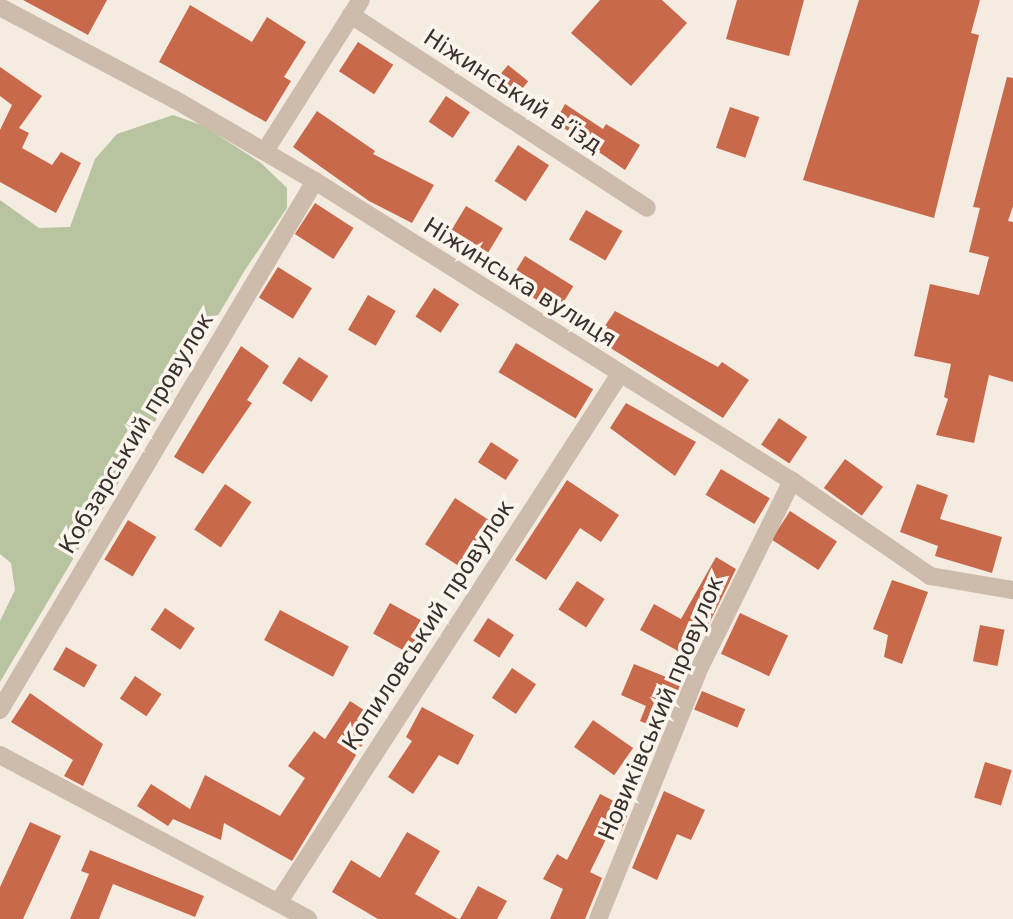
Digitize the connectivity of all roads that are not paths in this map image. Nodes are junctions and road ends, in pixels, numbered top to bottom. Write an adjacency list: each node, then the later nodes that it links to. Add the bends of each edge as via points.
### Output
1 (0, 7): 3 (street, Ніжинська вулиця)
2 (356, 8): 3 (street); 5 (street, Ніжинський в’їзд)
3 (265, 151): 4 (street, Ніжинська вулиця)
4 (315, 181): 6 (street, Ніжинська вулиця); 9 (street, Кобзарський провулок)
5 (647, 208)
6 (620, 374): 7 (street, Ніжинська вулиця); 11 (street, Копиловський провулок)
7 (792, 481): 8 (street, Ніжинська вулиця, via 930,576); 13 (street, Новиківський провулок, via 700,667)
8 (1013, 590)
9 (0, 710)
10 (0, 755): 11 (street)
11 (278, 902): 12 (street)
12 (308, 919)
13 (598, 919)

